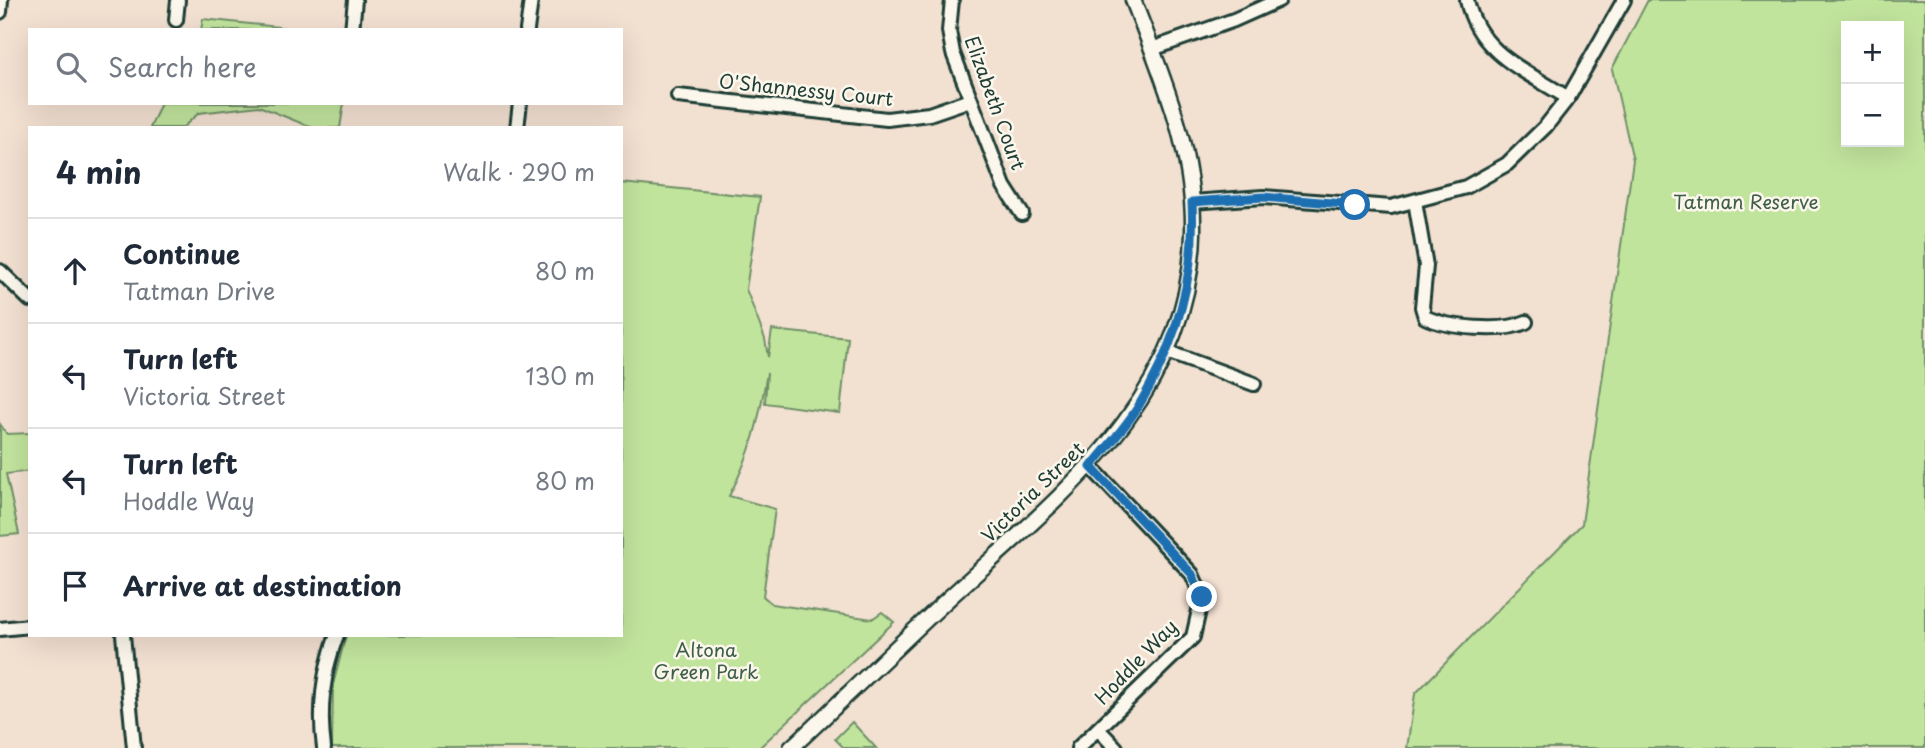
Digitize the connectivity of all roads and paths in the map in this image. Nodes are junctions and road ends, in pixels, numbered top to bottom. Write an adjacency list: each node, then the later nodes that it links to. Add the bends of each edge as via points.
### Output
1 (1, 0): 10 (street)
2 (178, 0): 11 (street)
3 (355, 0): 12 (street)
4 (531, 0): 13 (street)
5 (952, 0): 17 (street, Elizabeth Court, via 949,31)
6 (1133, 0): 14 (street, Victoria Street)
7 (1279, 0): 14 (street)
8 (1467, 0): 16 (street, via 1471,22 1486,42)
9 (1624, 0): 16 (street)
10 (0, 12)
11 (176, 20)
12 (352, 28)
13 (527, 28)
14 (1152, 49): 21 (street, Victoria Street, via 1174,106)
15 (678, 96): 17 (street, O'Shannessy Court, via 887,119 929,114)
16 (1568, 98): 20 (street, via 1507,164 1466,187)
17 (970, 100): 22 (street, Elizabeth Court, via 1004,186)
18 (520, 105): 19 (street)
19 (517, 126)
20 (1415, 201): 21 (street, via 1391,206 1263,197); 25 (street, via 1426,267 1425,317 1503,329)
21 (1192, 202): 26 (street, Victoria Street, via 1186,292)
22 (1022, 214)
23 (0, 271): 24 (street)
24 (28, 298)
25 (1526, 322)
26 (1167, 352): 27 (street); 28 (street, Victoria Street, via 1137,409)
27 (1254, 384)
28 (1091, 467): 33 (street, Hoddle Way, via 1192,574 1202,597 1192,636); 36 (street, Victoria Street)
29 (28, 626): 30 (street)
30 (0, 629)
31 (123, 637): 34 (street)
32 (336, 637): 35 (street, via 324,681)
33 (1098, 729): 37 (street, Hoddle Way); 38 (street)
34 (134, 748)
35 (324, 748)
36 (791, 748)
37 (1077, 748)
38 (1116, 748)

